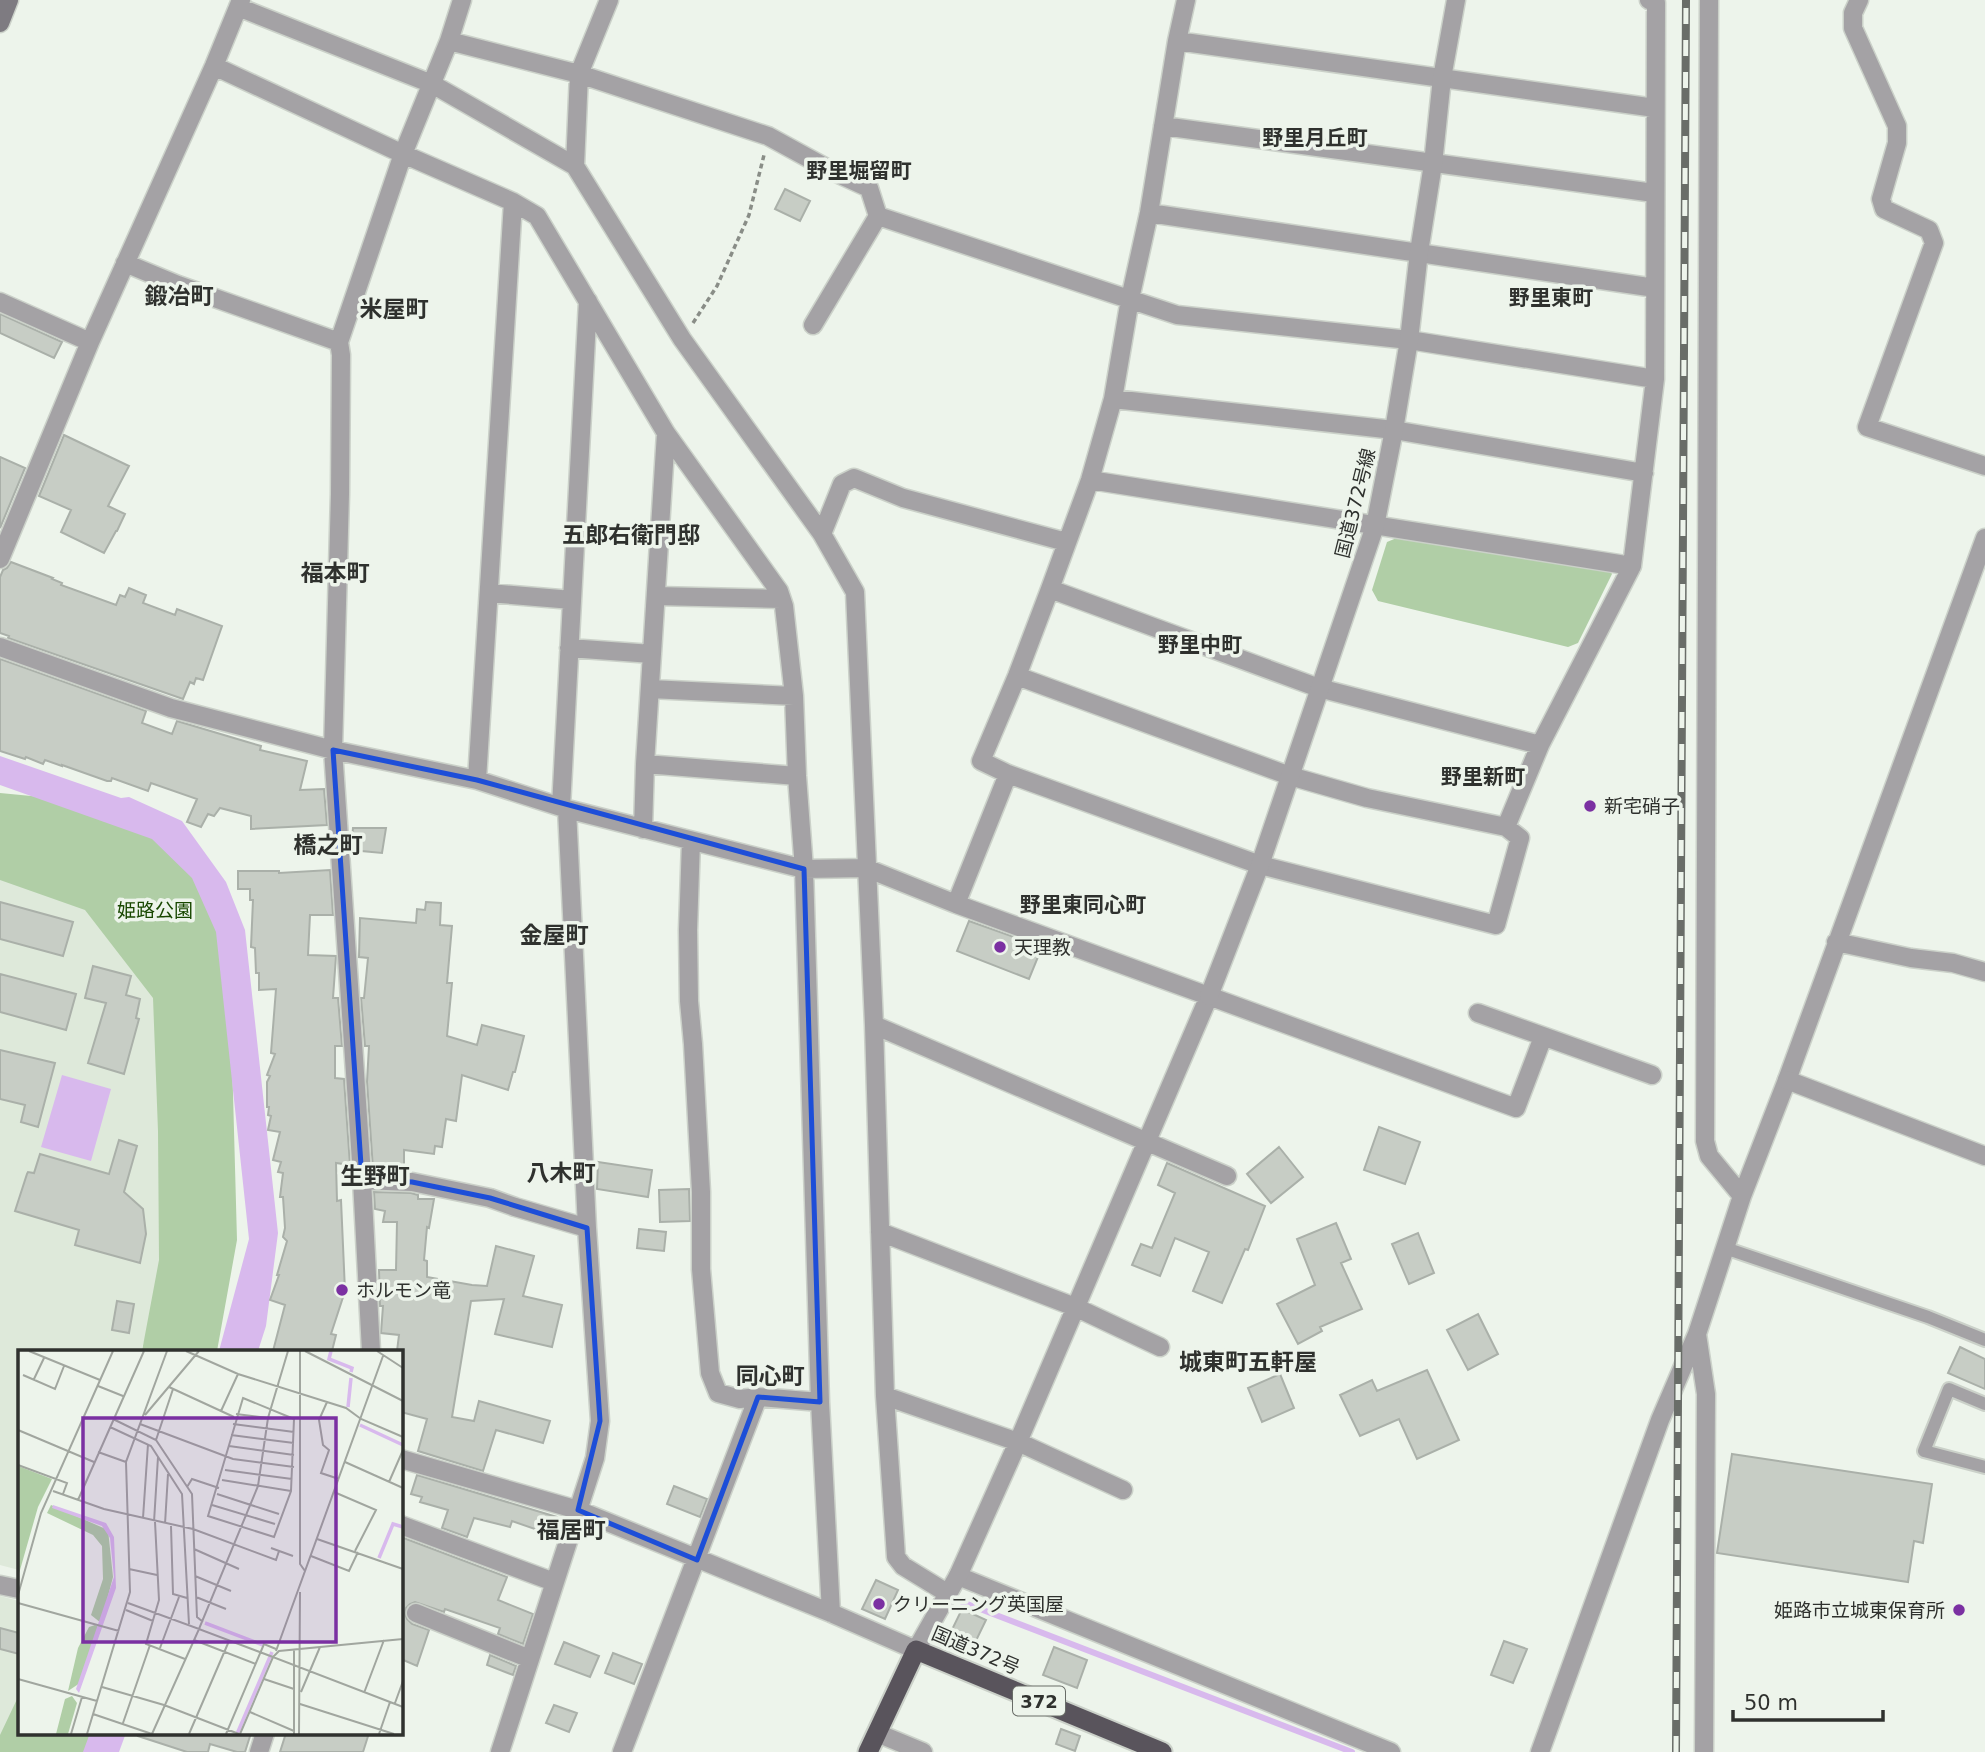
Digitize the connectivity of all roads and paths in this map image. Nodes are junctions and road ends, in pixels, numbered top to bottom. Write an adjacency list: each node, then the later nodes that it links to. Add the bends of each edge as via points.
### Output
1 (9, 0): 10 (main road)
2 (609, 0): 14 (street)
3 (1186, 0): 12 (street)
4 (1456, 0): 15 (street, 国道372号線)
5 (1649, 0): 17 (street, via 1656,3)
6 (1709, 0): 91 (street, via 1705,1141 1709,1156)
7 (1859, 0): 42 (street, via 1853,28 1897,126 1897,143 1881,200 1884,209 1929,230 1934,243 1867,427)
8 (240, 4): 13 (street); 16 (street)
9 (463, 4): 11 (street)
10 (0, 23)
11 (449, 41): 14 (street); 16 (street)
12 (1177, 41): 15 (street); 18 (street)
13 (214, 66): 20 (street); 28 (street)
14 (579, 74): 19 (street); 22 (street)
15 (1442, 78): 17 (street); 21 (street, 国道372号線)
16 (432, 84): 20 (street); 22 (street)
17 (1655, 108): 23 (street)
18 (1163, 126): 21 (street); 25 (street)
19 (768, 136): 26 (street, via 869,188); 34 (path, via 749,215 717,286)
20 (403, 154): 24 (street); 37 (street)
21 (1433, 164): 23 (street); 27 (street, 国道372号線)
22 (575, 166): 34 (street)
23 (1654, 193): 29 (street)
24 (513, 202): 31 (street, via 537,216); 53 (street)
25 (1149, 213): 27 (street); 30 (street)
26 (878, 216): 30 (street); 33 (street)
27 (1419, 252): 29 (street); 35 (street, 国道372号線)
28 (125, 263): 36 (street); 37 (street)
29 (1655, 288): 38 (street)
30 (1130, 299): 35 (street, via 1177,315); 39 (street)
31 (588, 301): 41 (street); 56 (street)
32 (0, 302): 36 (street)
33 (813, 325)
34 (682, 339): 46 (street)
35 (1409, 340): 38 (street); 40 (street, 国道372号線)
36 (90, 342): 49 (street)
37 (339, 342): 65 (street)
38 (1655, 379): 43 (street)
39 (1114, 400): 40 (street); 44 (street)
40 (1394, 430): 43 (street); 45 (street, 国道372号線)
41 (666, 433): 54 (street); 55 (street)
42 (1985, 466)
43 (1644, 473): 50 (street)
44 (1090, 480): 45 (street); 48 (street)
45 (1375, 526): 50 (street); 61 (street, 国道372号線)
46 (822, 534): 48 (street, via 842,484 854,478 903,498); 77 (street, via 855,592)
47 (1985, 538): 51 (street)
48 (1066, 542): 52 (street)
49 (0, 559)
50 (1632, 566): 64 (street)
51 (1978, 582): 79 (street)
52 (1050, 589): 60 (street); 61 (street)
53 (489, 593): 56 (street); 70 (street)
54 (656, 597): 55 (street); 59 (street)
55 (781, 599): 63 (street)
56 (572, 600): 58 (street)
57 (0, 647): 65 (street, via 171,708)
58 (569, 648): 59 (street); 71 (street)
59 (652, 654): 62 (street)
60 (1017, 676): 67 (street, via 981,761); 69 (street)
61 (1319, 688): 64 (street); 69 (street, 国道372号線)
62 (650, 690): 63 (street); 66 (street)
63 (794, 696): 68 (street)
64 (1540, 745): 72 (street)
65 (333, 750): 70 (street); 90 (street)
66 (645, 764): 68 (street); 73 (street)
67 (1008, 774): 75 (street); 78 (street)
68 (797, 776): 76 (street)
69 (1290, 776): 72 (street); 75 (street, 国道372号線)
70 (477, 780): 71 (street)
71 (564, 808): 73 (street); 92 (street)
72 (1507, 827): 75 (street, via 1520,838 1496,925)
73 (643, 829): 74 (street)
74 (691, 841): 76 (street); 101 (street, via 689,1001 710,1373 718,1393 740,1399)
75 (1260, 865): 81 (street, 国道372号線)
76 (803, 869): 77 (street); 102 (street)
77 (866, 869): 78 (street); 83 (street)
78 (956, 904): 81 (street)
79 (1836, 942): 80 (street); 86 (street)
80 (1985, 972)
81 (1209, 996): 84 (street, via 1516,1108); 87 (street, 国道372号線)
82 (1478, 1013): 84 (street)
83 (874, 1025): 87 (street); 93 (street)
84 (1543, 1037): 85 (street)
85 (1652, 1075)
86 (1787, 1080): 88 (street); 91 (street)
87 (1147, 1142): 89 (street); 95 (street, 国道372号線)
88 (1985, 1156)
89 (1227, 1176)
90 (362, 1180): 92 (street, via 412,1182 490,1198); 99 (street)
91 (1742, 1196): 94 (street)
92 (587, 1228): 108 (street, via 600,1421 595,1458)
93 (880, 1232): 95 (street); 100 (street)
94 (1725, 1248): 96 (street); 97 (lane)
95 (1075, 1307): 98 (street); 104 (street, 国道372号線)
96 (1697, 1334): 129 (street, via 1660,1420); 130 (street, via 1706,1394)
97 (1985, 1340)
98 (1160, 1347)
99 (371, 1350)
100 (886, 1396): 104 (street); 115 (street, via 896,1557)
101 (758, 1397): 102 (street); 110 (street)
102 (820, 1402): 117 (street)
103 (1985, 1404): 106 (lane, via 1949,1389 1924,1451)
104 (1018, 1442): 107 (street); 111 (street, 国道372号線)
105 (402, 1459): 108 (street)
106 (1985, 1467)
107 (1123, 1490)
108 (578, 1510): 110 (street); 112 (street)
109 (402, 1525): 112 (street)
110 (697, 1560): 117 (street); 125 (street)
111 (958, 1576): 115 (street, 国道372号線); 128 (street)
112 (554, 1582): 119 (street)
113 (0, 1585): 114 (street)
114 (18, 1589)
115 (947, 1593): 118 (street, 国道372号線)
116 (416, 1613): 119 (street)
117 (831, 1613): 118 (street)
118 (916, 1650): 120 (highway, 国道372号); 122 (highway, 国道372号 / 372)
119 (530, 1659): 124 (street)
120 (877, 1733): 126 (highway, 国道372号); 127 (street)
121 (265, 1734): 123 (street)
122 (1149, 1750)
123 (259, 1752)
124 (500, 1752)
125 (622, 1752)
126 (868, 1752)
127 (923, 1752)
128 (1391, 1752)
129 (1540, 1752)
130 (1704, 1752)

